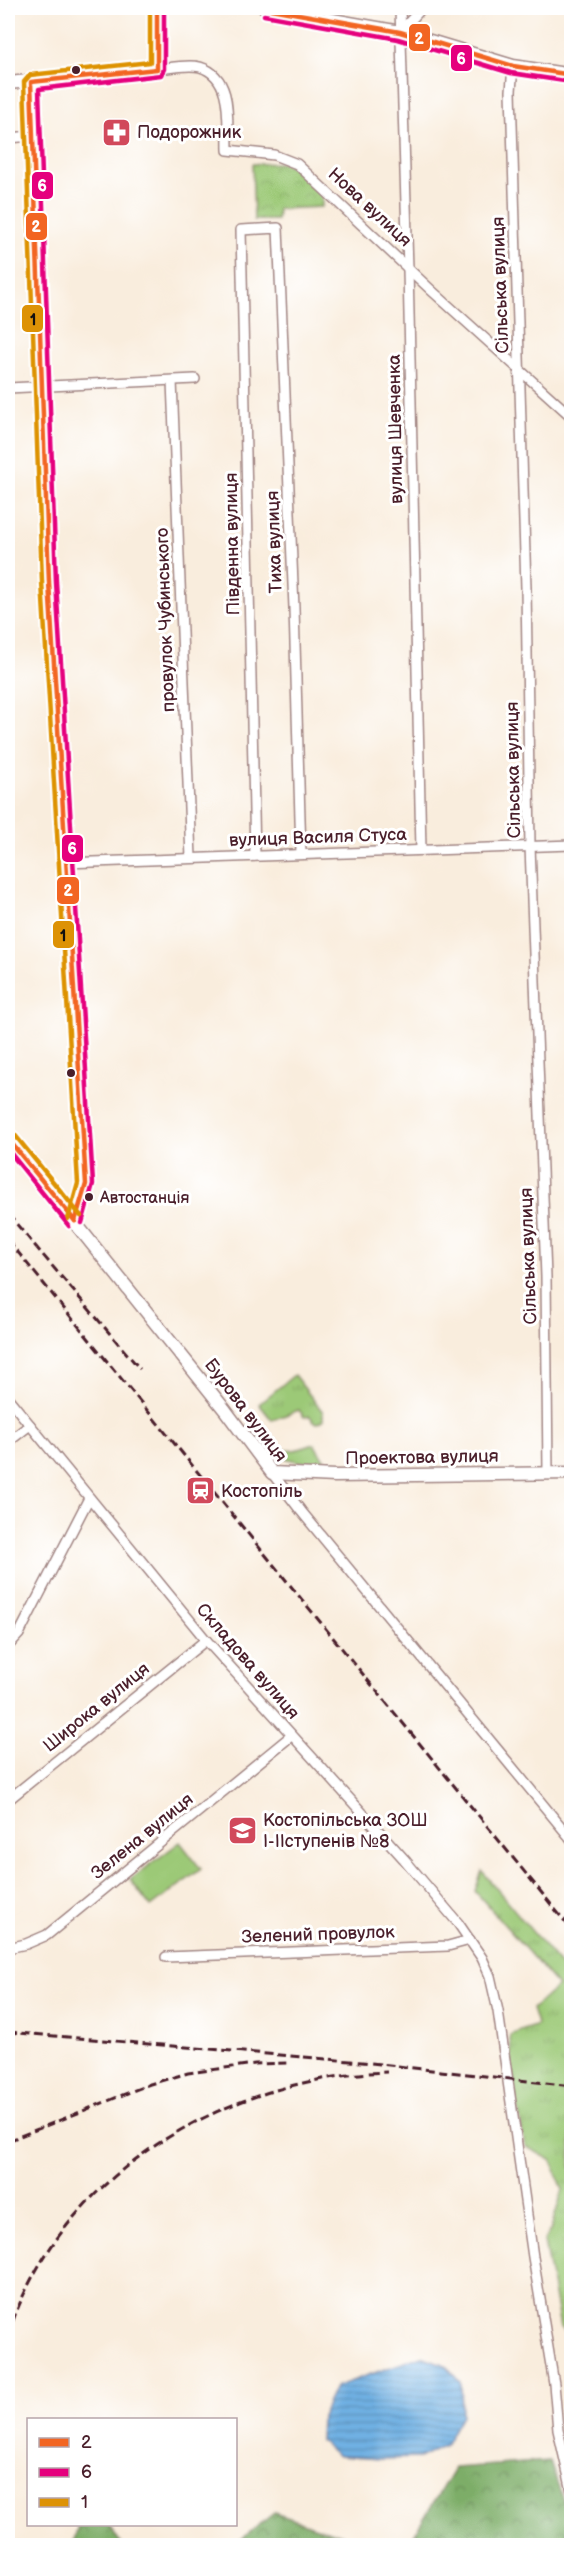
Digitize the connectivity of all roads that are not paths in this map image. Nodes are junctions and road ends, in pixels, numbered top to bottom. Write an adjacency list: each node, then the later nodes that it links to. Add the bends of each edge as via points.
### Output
1 (155, 8): 2 (main road); 8 (main road)
2 (161, 8)
3 (265, 8): 6 (main road)
4 (400, 8): 6 (street, вулиця Шевченка)
5 (422, 8): 6 (street)
6 (400, 32): 7 (main road); 15 (street, вулиця Шевченка)
7 (513, 66): 9 (main road); 16 (street, Сільська вулиця)
8 (157, 69): 10 (main road, Нова вулиця); 15 (street, Нова вулиця, via 199,67 215,76 225,93 228,150 274,155 297,164)
9 (572, 75)
10 (31, 82): 11 (main road, Нова вулиця); 12 (street)
11 (8, 83)
12 (33, 136): 13 (street); 19 (street)
13 (8, 138)
14 (241, 230): 25 (street, Тиха вулиця, via 278,228); 26 (street, Південна вулиця)
15 (408, 268): 16 (street, Нова вулиця); 24 (street, вулиця Шевченка)
16 (520, 370): 21 (street, Нова вулиця); 23 (street, Сільська вулиця)
17 (195, 379): 18 (street)
18 (172, 381): 19 (street); 27 (street, провулок Чубинського)
19 (42, 387): 20 (street); 28 (street)
20 (8, 388)
21 (572, 417)
22 (572, 845): 23 (street, вулиця Василя Стуса)
23 (530, 846): 24 (street, вулиця Василя Стуса); 36 (street, Сільська вулиця, via 546,1277)
24 (421, 850): 25 (street, вулиця Василя Стуса)
25 (301, 855): 26 (street, вулиця Василя Стуса)
26 (255, 856): 27 (street, вулиця Василя Стуса)
27 (191, 858): 28 (street, вулиця Василя Стуса)
28 (65, 863): 30 (street, via 87,1184)
29 (8, 1139): 30 (main road, Бурова вулиця)
30 (75, 1221): 34 (main road, Бурова вулиця)
31 (8, 1398): 32 (street, Складова вулиця)
32 (30, 1425): 33 (street); 37 (street, Складова вулиця)
33 (8, 1442)
34 (272, 1473): 36 (main road, Проектова вулиця); 42 (street, Бурова вулиця)
35 (572, 1473): 36 (main road, Проектова вулиця)
36 (548, 1474)
37 (89, 1498): 38 (street, Складова вулиця); 39 (street, via 19,1634)
38 (206, 1640): 40 (street, Складова вулиця); 41 (street, Широка вулиця)
39 (8, 1646)
40 (291, 1736): 43 (street, Складова вулиця, via 404,1859); 44 (street, Зелена вулиця, via 48,1935)
41 (8, 1800)
42 (572, 1840)
43 (470, 1940): 45 (street, Зелений провулок, via 448,1946); 46 (street, Складова вулиця, via 490,1976 498,2011 558,2430)
44 (8, 1948)
45 (166, 1957)
46 (572, 2491)

